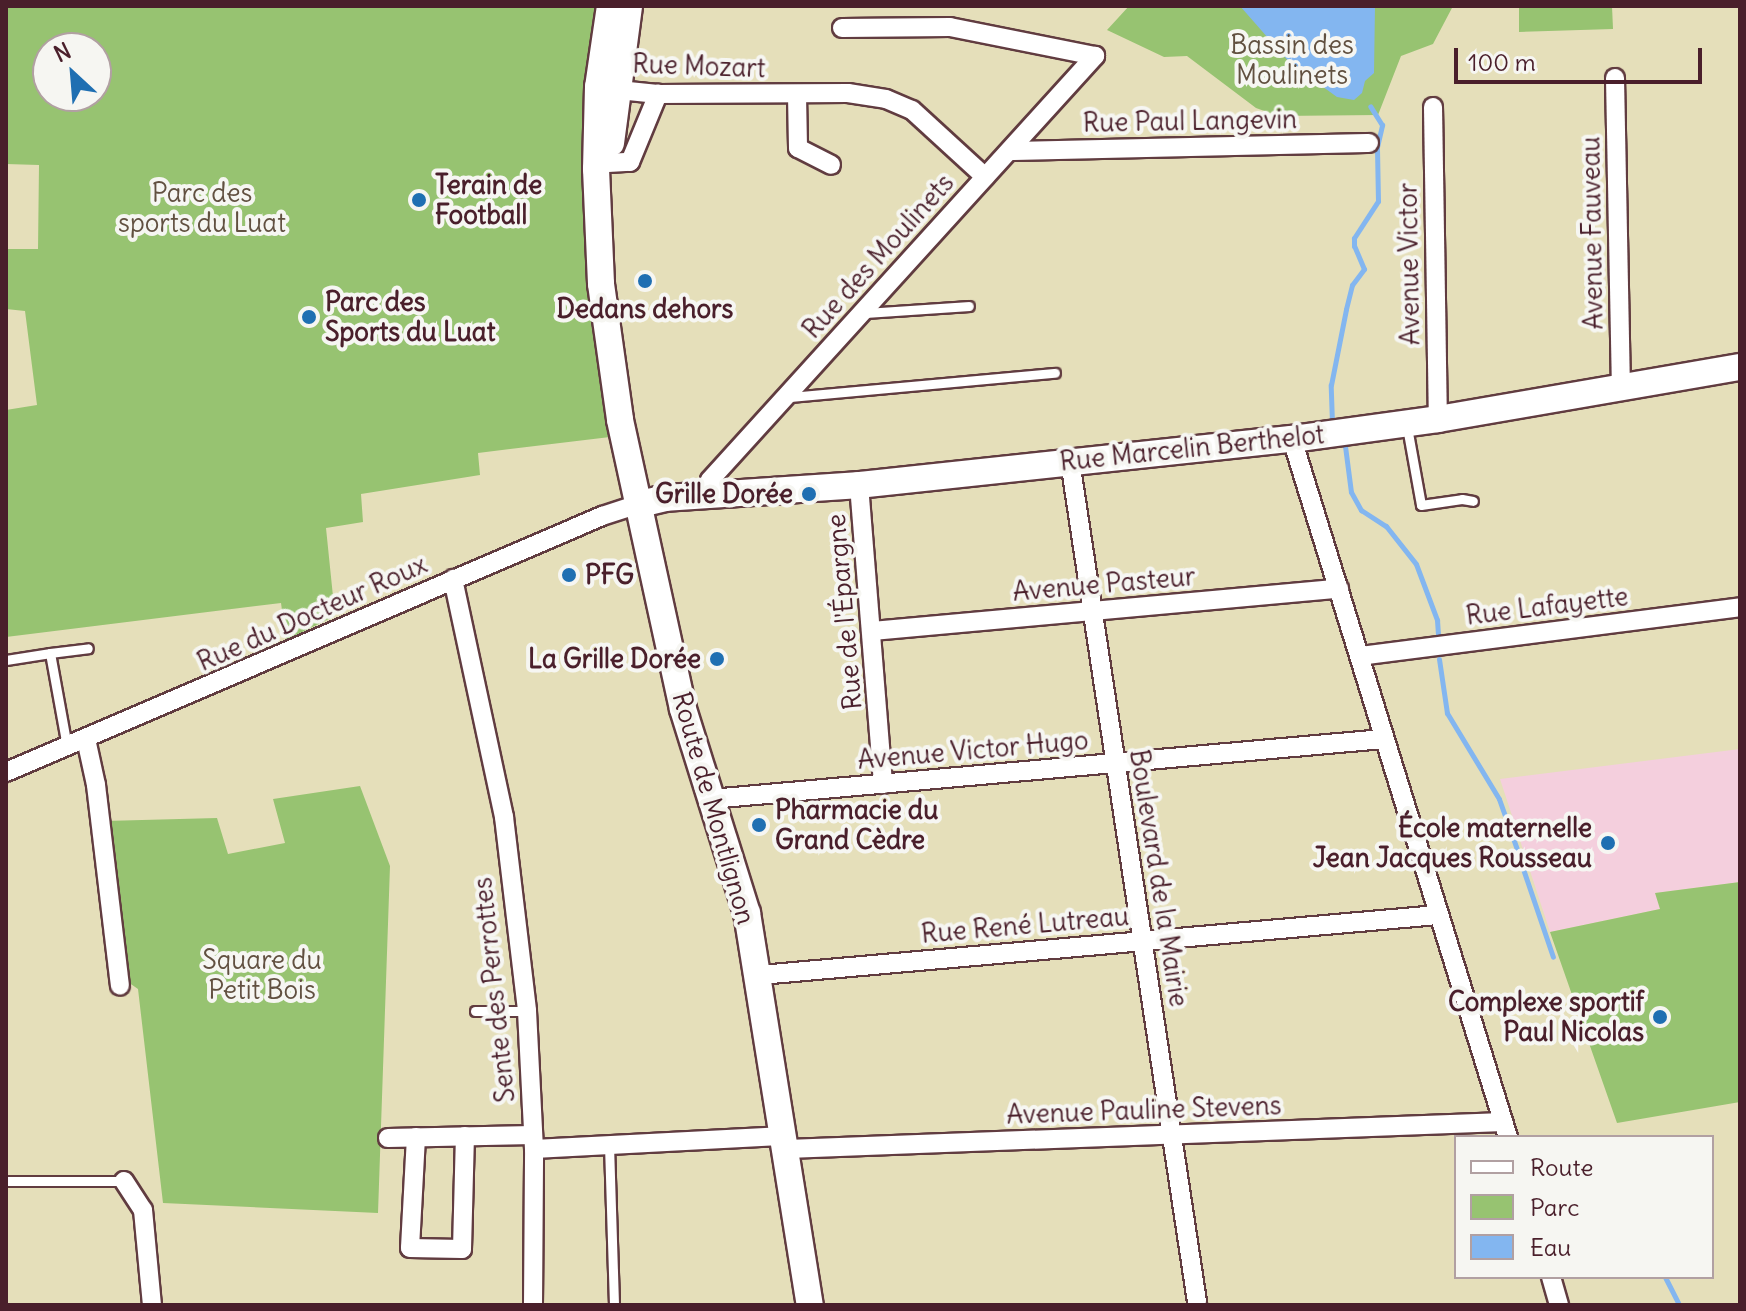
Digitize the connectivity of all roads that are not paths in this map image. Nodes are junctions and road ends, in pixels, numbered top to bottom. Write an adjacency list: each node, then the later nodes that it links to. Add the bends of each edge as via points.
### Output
1 (610, 6): 5 (main road, Route de Montlignon)
2 (629, 6): 5 (main road, Route de Montlignon)
3 (842, 28): 10 (street, Rue des Moulinets, via 950,27 1095,56)
4 (1615, 78): 19 (street, Avenue Fauveau)
5 (608, 88): 6 (street, Rue Mozart); 11 (main road, Route de Montlignon); 14 (main road, Route de Montlignon, via 596,169)
6 (658, 94): 7 (street, Rue Mozart); 11 (street, via 630,162)
7 (797, 95): 12 (street, Rue Mozart, via 798,148); 13 (street, Rue Mozart, via 848,93 912,110)
8 (1433, 107): 21 (street, Avenue Victor)
9 (1369, 143): 10 (street, Rue Paul Langevin)
10 (1012, 151): 13 (street, Rue des Moulinets)
11 (608, 163): 14 (main road, Route de Montlignon)
12 (831, 165)
13 (985, 177): 16 (street, Rue des Moulinets)
14 (600, 218): 28 (main road, Route de Montlignon, via 601,284 620,420)
15 (969, 306): 16 (lane)
16 (862, 313): 20 (street, Rue des Moulinets)
17 (1740, 367): 19 (main road, Rue Marcelin Berthelot)
18 (1055, 373): 20 (lane)
19 (1621, 387): 21 (main road, Rue Marcelin Berthelot)
20 (786, 398): 26 (street, Rue des Moulinets, via 710,480)
21 (1438, 419): 22 (main road, Rue Marcelin Berthelot)
22 (1407, 424): 23 (main road, Rue Marcelin Berthelot); 27 (lane, via 1421,505)
23 (1292, 439): 24 (main road, Rue Marcelin Berthelot); 30 (street)
24 (1070, 461): 25 (main road, Rue Marcelin Berthelot); 32 (street, Boulevard de la Mairie)
25 (859, 485): 26 (main road, Rue Marcelin Berthelot); 33 (street, Rue de l'Épargne)
26 (712, 495): 28 (main road, Rue Marcelin Berthelot)
27 (1473, 501)
28 (640, 504): 29 (street, Rue du Docteur Roux); 44 (main road, Route de Montlignon, via 683,709)
29 (453, 579): 38 (street, Rue du Docteur Roux); 50 (street, Sente des Perrottes, via 504,817)
30 (1339, 589): 32 (street, Avenue Pasteur); 36 (street)
31 (1740, 607): 36 (street, Rue Lafayette)
32 (1093, 611): 33 (street, Avenue Pasteur); 41 (street, Boulevard de la Mairie)
33 (873, 631): 43 (street, Rue de l'Épargne)
34 (88, 648): 35 (lane)
35 (50, 653): 37 (lane); 40 (lane)
36 (1360, 656): 39 (street)
37 (6, 660)
38 (86, 739): 40 (street, Rue du Docteur Roux); 48 (street)
39 (1383, 739): 41 (street, Avenue Victor Hugo); 45 (street)
40 (67, 747): 42 (street, Rue du Docteur Roux)
41 (1116, 763): 43 (street, Avenue Victor Hugo); 46 (street, Boulevard de la Mairie)
42 (6, 772)
43 (883, 784): 44 (street, Avenue Victor Hugo)
44 (711, 799): 47 (main road, Route de Montlignon, via 747,913)
45 (1438, 915): 46 (street, Rue René Lutreau); 51 (street)
46 (1142, 940): 47 (street, Rue René Lutreau); 53 (street, Boulevard de la Mairie)
47 (760, 975): 57 (main road, Route de Montlignon)
48 (120, 986)
49 (475, 1011): 50 (lane)
50 (527, 1011): 56 (street, Sente des Perrottes)
51 (1505, 1130): 53 (street, Avenue Pauline Stevens)
52 (465, 1136): 54 (street); 54 (street, via 462,1249 410,1248); 56 (street)
53 (1171, 1136): 57 (street, Avenue Pauline Stevens); 62 (street, Boulevard de la Mairie)
54 (416, 1137): 55 (street)
55 (388, 1138)
56 (534, 1142): 58 (street); 64 (street, Sente des Perrottes)
57 (786, 1143): 58 (street); 66 (main road, Route de Montlignon)
58 (609, 1145): 65 (lane)
59 (6, 1181): 60 (lane)
60 (124, 1181): 63 (street, via 143,1210)
61 (1552, 1279): 67 (street)
62 (1199, 1304)
63 (152, 1305)
64 (533, 1305)
65 (614, 1305)
66 (810, 1305)
67 (1559, 1305)

